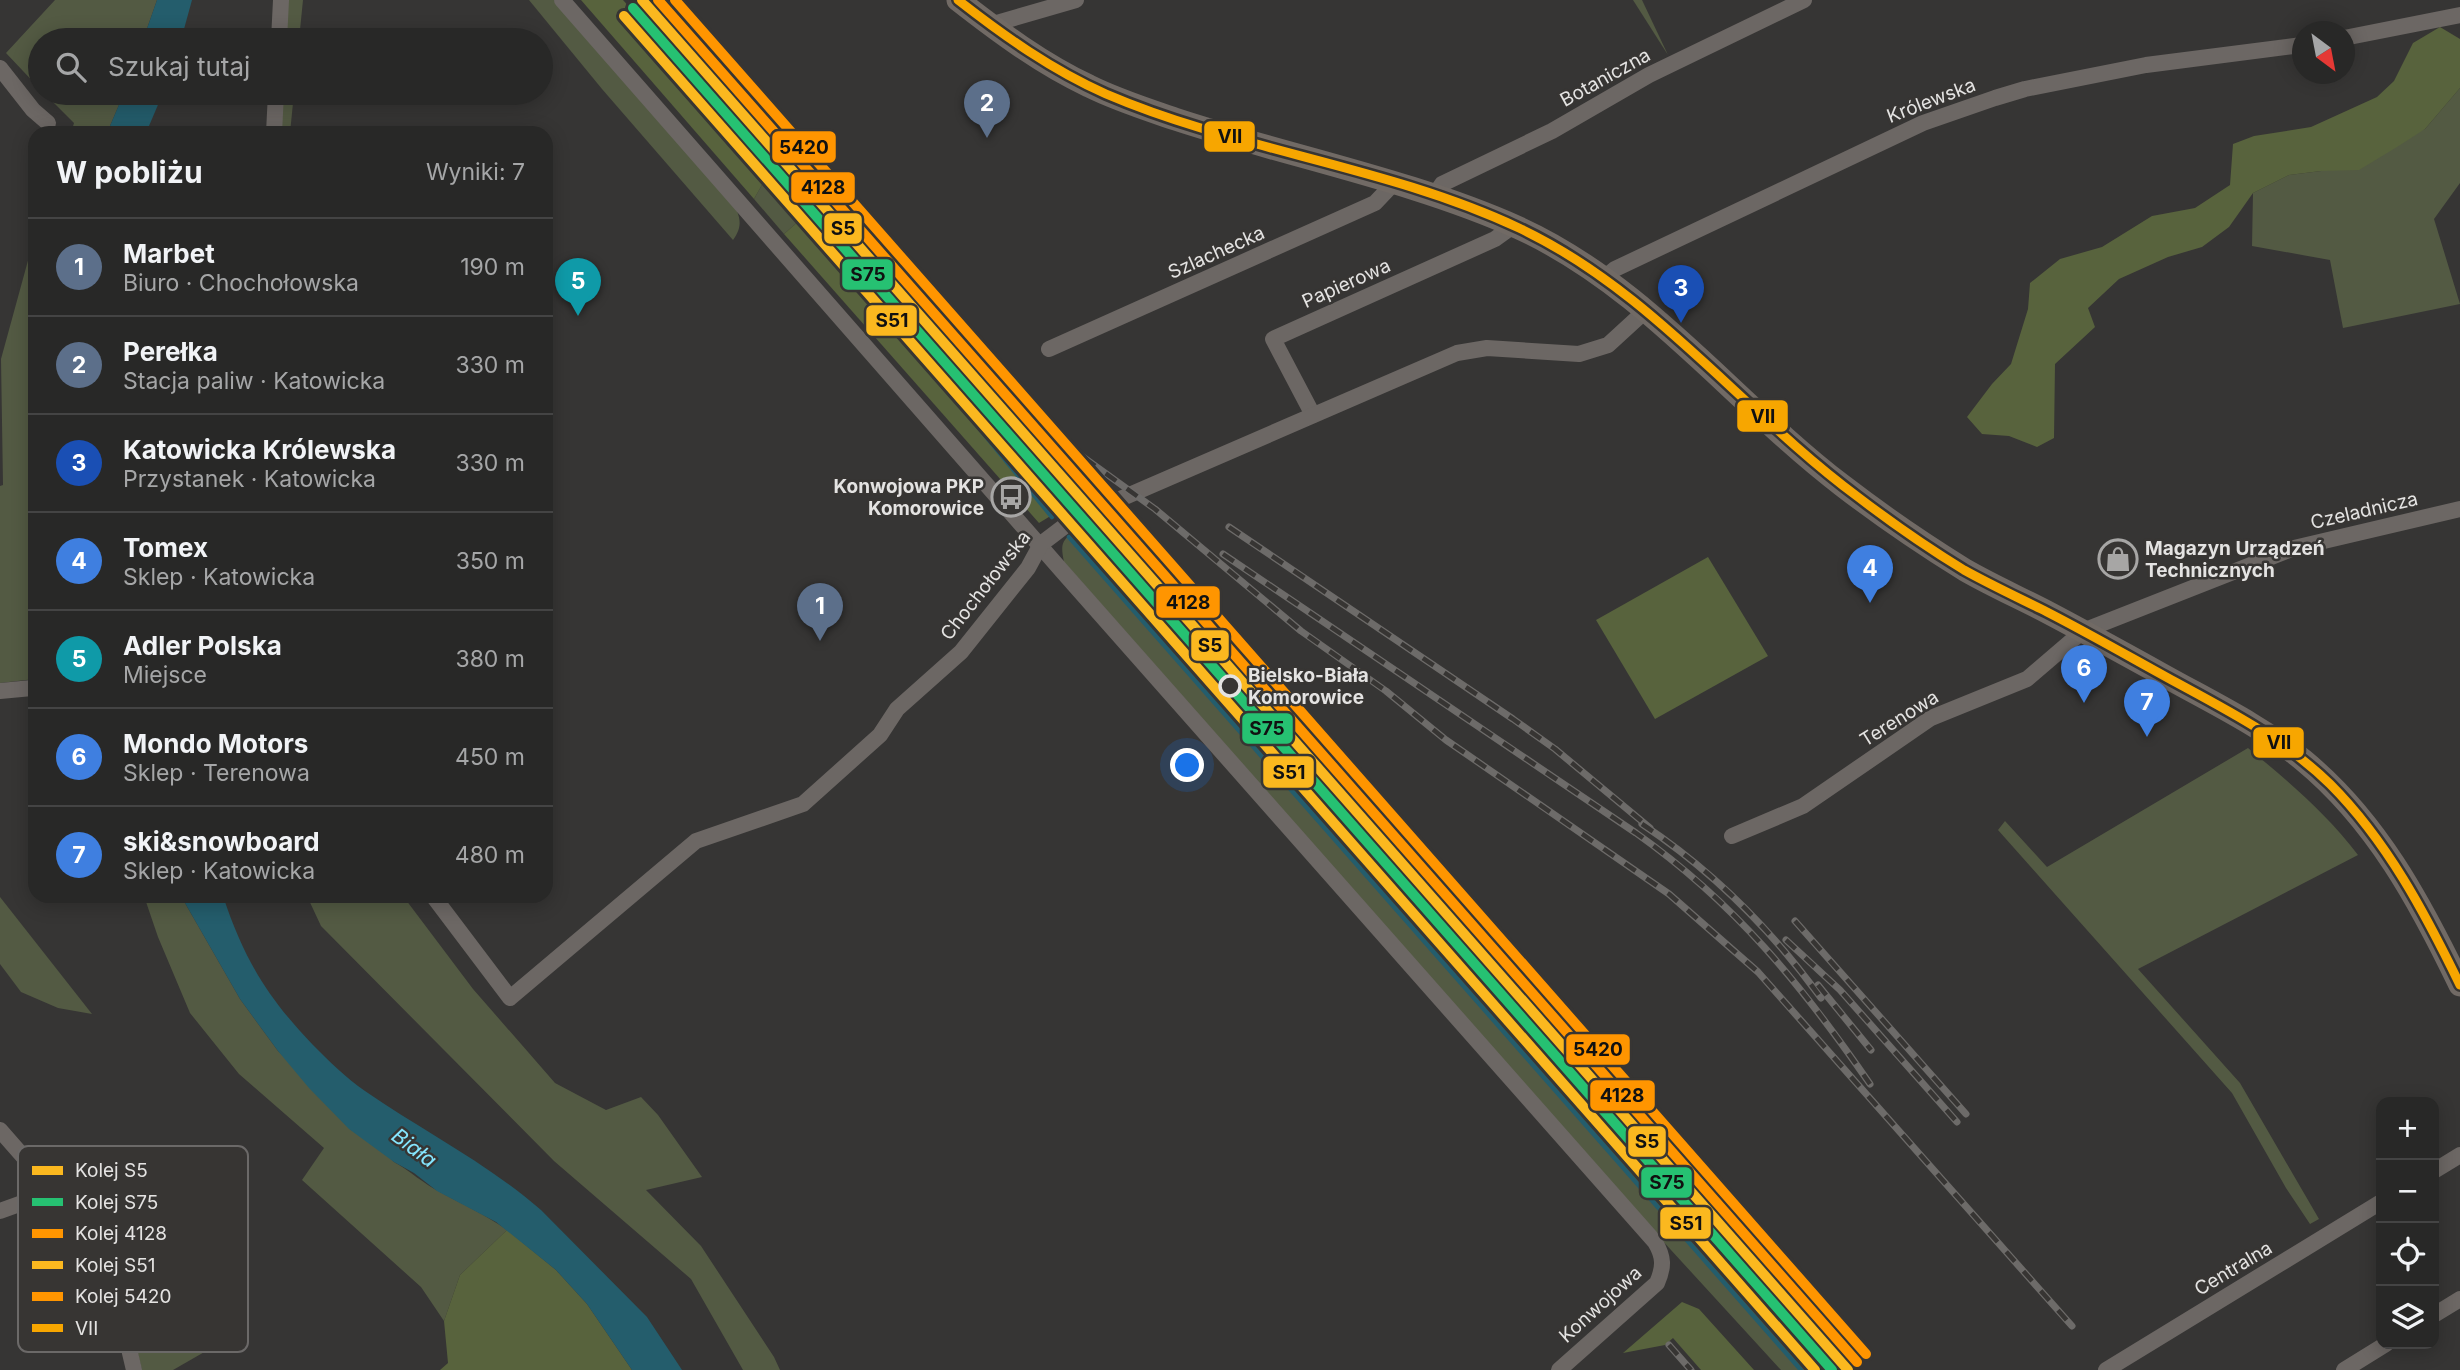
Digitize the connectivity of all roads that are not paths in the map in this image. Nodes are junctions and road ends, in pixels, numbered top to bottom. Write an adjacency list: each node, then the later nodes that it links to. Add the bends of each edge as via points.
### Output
1 (281, 0): 8 (street)
2 (562, 0): 25 (street, Konwojowa)
3 (958, 0): 7 (street)
4 (1076, 0): 7 (street)
5 (1804, 0): 18 (street, Botaniczna, via 1442,184)
6 (2460, 15): 9 (street)
7 (990, 25): 17 (street, via 1090,87 1137,106)
8 (280, 28)
9 (2355, 36)
10 (2292, 46): 20 (street, Królewska, via 2146,65 1995,98 1923,123 1615,269)
11 (0, 68): 12 (street)
12 (28, 104)
13 (29, 105): 15 (street)
14 (275, 105): 16 (street)
15 (48, 123)
16 (274, 126)
17 (1393, 184): 18 (street); 22 (street, Szlachecka, via 1375,203)
18 (1433, 197): 19 (street)
19 (1513, 226): 20 (street); 23 (street, Papierowa, via 1495,239 1273,339)
20 (1603, 279): 21 (street)
21 (1644, 312): 23 (street, Chochołowska, via 1600,348 1578,354 1487,348 1457,353); 26 (street, via 1840,485 1968,572)
22 (1049, 349)
23 (1313, 415): 25 (street, Chochołowska, via 1091,510)
24 (2460, 509): 26 (street, Czeladnicza, via 2294,548)
25 (1041, 544): 30 (street, Chochołowska, via 1028,568 961,652 897,709 880,735 803,804 696,841 510,998); 45 (street, Konwojowa, via 1656,1242 1663,1270 1657,1283)
26 (2083, 631): 29 (street, Terenowa, via 2027,679 1931,718 1802,806); 31 (street, via 2271,735 2306,762 2389,856)
27 (28, 688): 28 (street)
28 (0, 691)
29 (1731, 836)
30 (438, 903)
31 (2455, 961): 32 (street)
32 (2460, 985)
33 (0, 1130): 34 (street)
34 (18, 1153)
35 (2460, 1155): 36 (street)
36 (2439, 1168)
37 (18, 1205): 39 (street)
38 (2376, 1205): 46 (street, Centralna)
39 (0, 1211)
40 (2460, 1298): 41 (street)
41 (2439, 1312)
42 (2378, 1349): 47 (street)
43 (130, 1352): 44 (street)
44 (134, 1370)
45 (1559, 1370)
46 (2106, 1370)
47 (2344, 1370)

